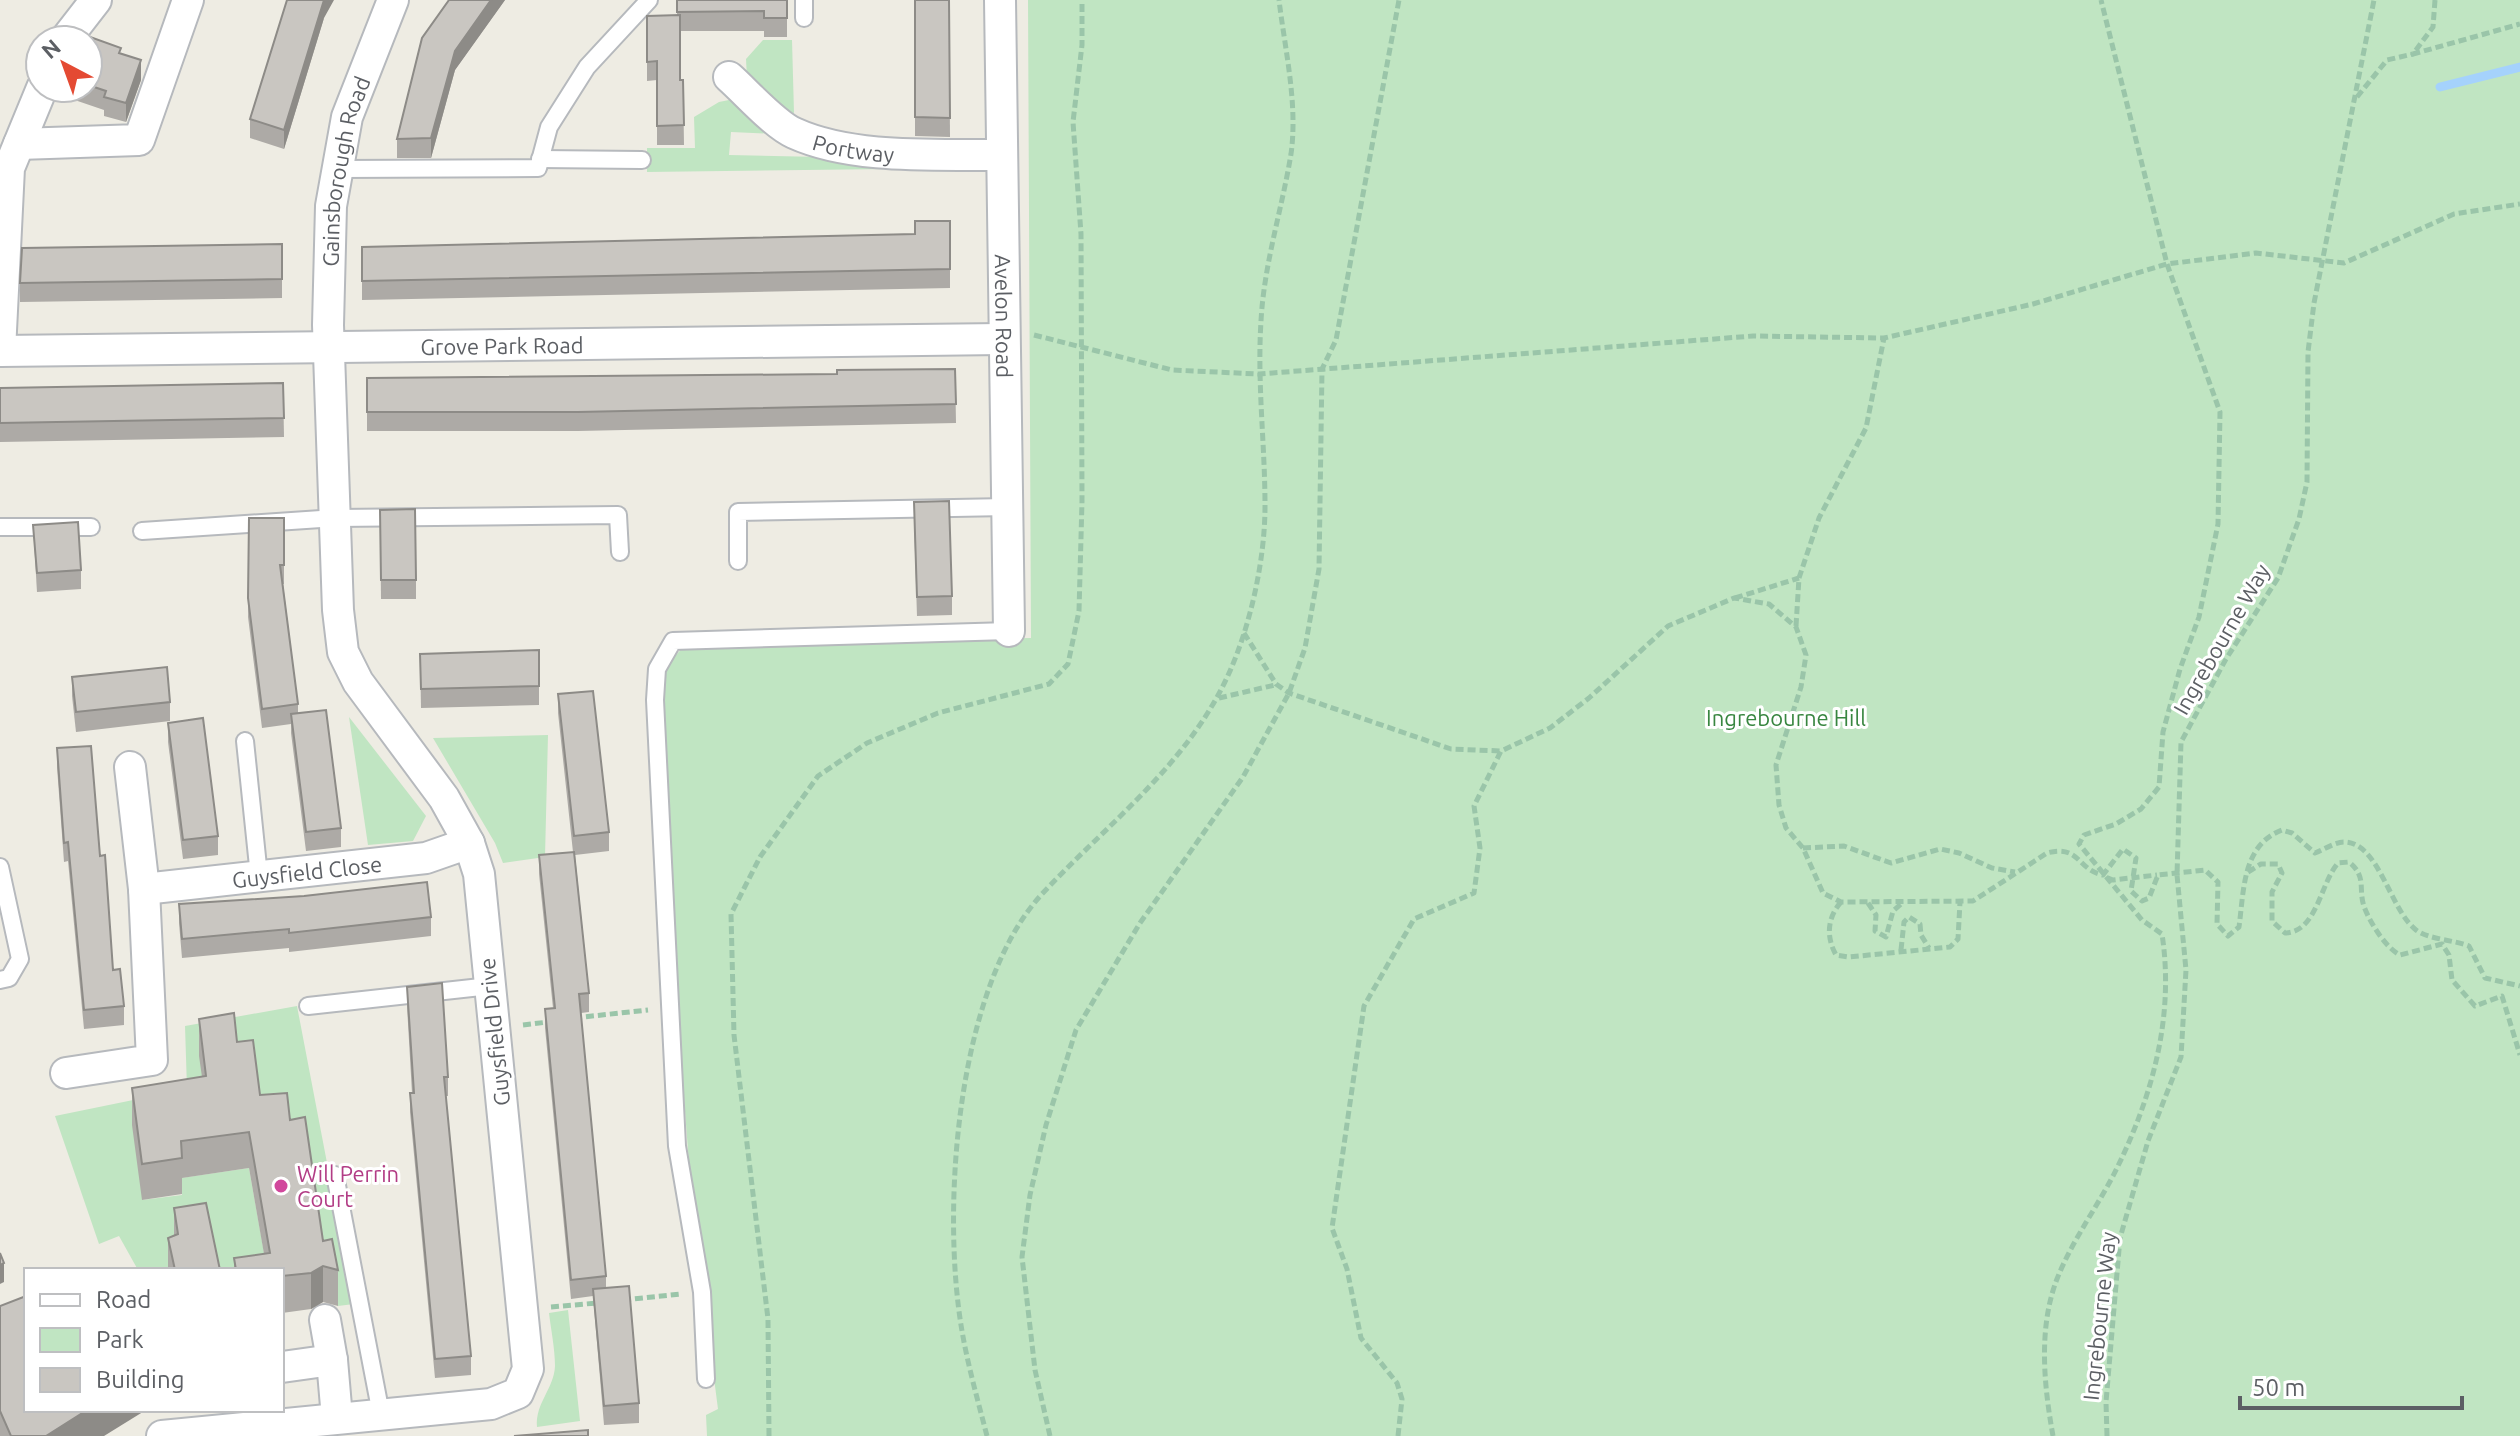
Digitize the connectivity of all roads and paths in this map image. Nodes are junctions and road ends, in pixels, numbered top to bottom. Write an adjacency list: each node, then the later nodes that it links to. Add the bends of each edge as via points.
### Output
1 (96, 0): 14 (street)
2 (188, 0): 20 (street, via 139,140)
3 (393, 0): 24 (street, Gainsborough Road, via 347,117)
4 (649, 0): 22 (lane, via 587,67 549,127)
5 (804, 0): 13 (lane)
6 (1000, 0): 21 (street, Avelon Road)
7 (1082, 0): 30 (path, via 1073,122)
8 (1279, 0): 34 (path, via 1291,99 1291,150 1261,317)
9 (1399, 0): 33 (path, via 1336,340)
10 (2101, 0): 27 (path)
11 (2374, 0): 18 (path, Ingrebourne Way)
12 (2435, 0): 16 (path, via 2433,27)
13 (804, 18)
14 (77, 24)
15 (2520, 24): 16 (path)
16 (2413, 54): 18 (path, via 2387,60)
17 (729, 77): 21 (street, Portway, via 792,133 899,153)
18 (2356, 97): 26 (path, Ingrebourne Way)
19 (35, 104): 20 (street)
20 (19, 144): 32 (street, via 9,168)
21 (1001, 155): 28 (street, Avelon Road)
22 (540, 159): 23 (lane); 24 (lane, via 538,168)
23 (642, 160)
24 (339, 169): 31 (street, Gainsborough Road, via 331,206)
25 (2520, 204): 26 (path, via 2454,214 2344,263)
26 (2322, 261): 27 (path, via 2256,253); 60 (path, Ingrebourne Way, via 2308,352 2307,482 2299,519 2278,578 2181,742)
27 (2167, 264): 29 (path, via 2033,304); 58 (path, via 2220,412 2218,524 2199,617 2163,732 2159,787 2141,809 2084,835 2079,844)
28 (1016, 336): 30 (path); 31 (street, Grove Park Road); 35 (street, Avelon Road)
29 (1884, 338): 33 (path, via 1753,336); 42 (path, via 1866,428 1819,518)
30 (1083, 347): 34 (path, via 1172,370); 90 (path, via 1079,611 1068,664 1049,684 938,713 867,743 818,776 760,857 731,914 734,1035 768,1319)
31 (329, 348): 32 (street, Grove Park Road); 36 (street, Guysfield Drive)
32 (0, 351)
33 (1322, 369): 34 (path); 48 (path, via 1319,569 1305,648)
34 (1259, 374): 46 (path, via 1266,508)
35 (1008, 507): 41 (lane, via 738,512); 45 (street, Avelon Road)
36 (336, 518): 39 (lane); 40 (lane, via 618,515); 53 (street, Guysfield Drive, via 343,652)
37 (0, 527): 38 (lane)
38 (91, 527)
39 (142, 531)
40 (620, 552)
41 (738, 561)
42 (1799, 578): 43 (path); 44 (path)
43 (1734, 598): 44 (path, via 1769,604); 51 (path, via 1668,626 1550,728)
44 (1796, 627): 54 (path, via 1806,655 1776,765 1786,828)
45 (1009, 631): 74 (lane, via 673,641 657,669 655,700)
46 (1244, 632): 47 (path); 49 (path)
47 (1276, 684): 48 (path); 49 (path)
48 (1289, 693): 51 (path, via 1451,749); 92 (path, via 1243,777 1098,990 1061,1068 1030,1195 1022,1257 1035,1370)
49 (1218, 698): 91 (path, via 1165,771 1041,895 988,984 964,1083 956,1251 961,1328)
50 (245, 741): 61 (lane)
51 (1501, 751): 93 (path, via 1474,806 1480,848 1474,893 1414,919 1364,1006 1332,1228 1347,1269 1361,1338 1397,1383 1402,1399)
52 (130, 767): 63 (street)
53 (469, 843): 61 (street, Guysfield Close, via 426,858); 71 (street, Guysfield Drive, via 479,874)
54 (1803, 848): 56 (path, via 1844,846 1891,863 1940,849); 64 (path, via 1823,893)
55 (0, 867): 70 (lane, via 20,959 9,978)
56 (2016, 872): 58 (path, via 2059,850 2072,852); 65 (path, via 1973,901)
57 (2247, 872): 60 (path, via 2239,927 2228,936 2217,924 2218,882 2205,870); 72 (path, via 2259,844 2282,830 2315,853 2343,842 2359,846 2383,874 2393,905 2417,932 2469,946 2485,978); 78 (path, via 2261,864 2278,864 2282,873 2272,892 2272,921 2285,933 2295,933 2307,925 2329,873 2338,863 2349,862 2363,879 2364,907 2391,951 2400,955 2442,944 2452,980 2475,1006 2502,996)
58 (2103, 875): 62 (path); 62 (path, via 2123,849 2136,858); 94 (path, via 2142,920 2162,934 2163,1035 2132,1135 2057,1279 2044,1343)
59 (2158, 875): 60 (path); 62 (path); 62 (path, via 2149,898 2142,901 2131,891)
60 (2177, 875): 95 (path, Ingrebourne Way, via 2186,970 2181,1057 2148,1141 2120,1238)
61 (259, 876): 63 (street, Guysfield Close)
62 (2133, 878)
63 (144, 889): 79 (street, via 152,1060)
64 (1841, 902): 66 (path); 69 (path, via 1830,920 1829,941 1836,955)
65 (1960, 902): 67 (path); 68 (path, via 1958,939 1950,947)
66 (1868, 903): 67 (path); 67 (path, via 1876,915 1875,931 1886,937 1893,911)
67 (1902, 904)
68 (1930, 949): 69 (path); 69 (path, via 1920,924 1909,917)
69 (1901, 950)
70 (0, 980)
71 (490, 986): 73 (lane); 77 (street, Guysfield Drive)
72 (2520, 986)
73 (308, 1006)
74 (672, 1007): 75 (path); 81 (lane, via 677,1146)
75 (568, 1019)
76 (553, 1021): 77 (path)
77 (494, 1028): 82 (street, Guysfield Drive)
78 (2520, 1055)
79 (66, 1073)
80 (335, 1175): 87 (lane)
81 (702, 1292): 82 (path); 86 (lane)
82 (523, 1310): 87 (street, Guysfield Drive, via 528,1369 518,1393 491,1404)
83 (325, 1320): 84 (street)
84 (332, 1360): 85 (street); 88 (street)
85 (284, 1367)
86 (706, 1379)
87 (381, 1414): 88 (street, Guysfield Drive)
88 (337, 1418): 89 (street, Guysfield Drive)
89 (162, 1436)
90 (769, 1436)
91 (987, 1436)
92 (1050, 1436)
93 (1398, 1436)
94 (2053, 1436)
95 (2107, 1436)

